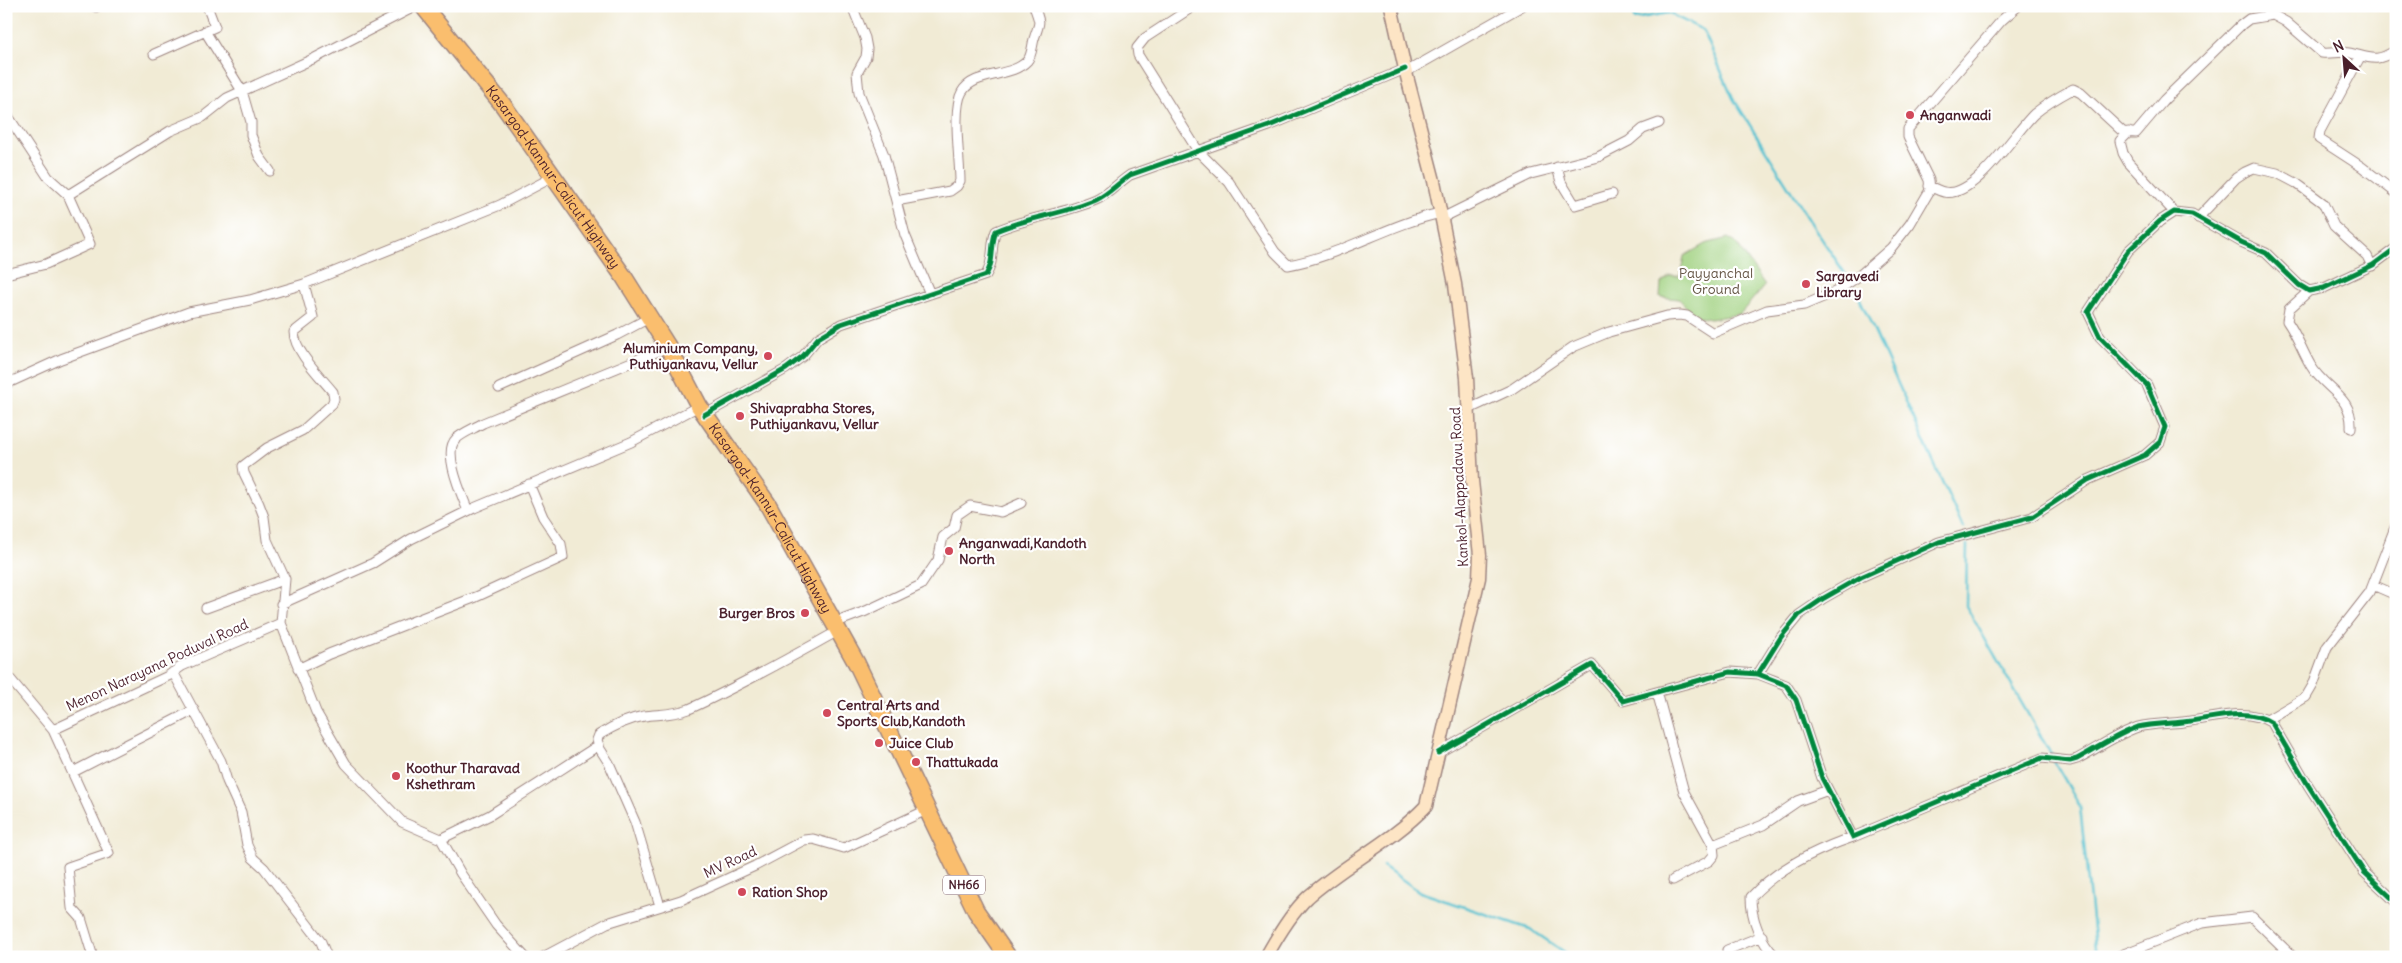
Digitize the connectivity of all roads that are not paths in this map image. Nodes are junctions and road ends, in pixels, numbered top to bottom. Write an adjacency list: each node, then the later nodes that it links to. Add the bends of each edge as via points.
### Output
1 (207, 6): 10 (street, via 215,27)
2 (416, 6): 15 (street, via 316,58)
3 (422, 6): 22 (highway, Kasargod-Kannur-Calicut Highway / NH66, via 503,105)
4 (852, 6): 27 (street, via 867,49 857,72 859,93 884,155)
5 (1034, 6): 27 (street, via 1040,25 1028,60 1020,66 975,81 960,95 960,180 957,186 950,191)
6 (1194, 6): 19 (street, via 1146,38 1137,48 1144,65)
7 (1391, 6): 14 (main road, Kankol-Alappadavu Road)
8 (1522, 6): 14 (street)
9 (2018, 6): 23 (street, via 2002,20 1908,129 1908,137)
10 (205, 31): 12 (street); 15 (street)
11 (2396, 50): 13 (street, via 2379,59)
12 (154, 54)
13 (2360, 56): 18 (street, via 2349,52 2322,53 2286,22 2273,15 2258,16 2241,25 2164,100 2136,133); 24 (street, via 2320,131 2319,139)
14 (1405, 70): 19 (street, via 1277,123); 29 (main road, Kankol-Alappadavu Road, via 1423,131)
15 (242, 91): 21 (street, via 252,122 251,134 259,156); 26 (street, via 203,117 170,131)
16 (6, 113): 26 (street, via 48,177)
17 (1659, 123): 20 (street, via 1643,129 1629,141 1598,157)
18 (2129, 132): 23 (street, via 2123,132 2073,89 2035,113 1984,172 1968,185 1958,191 1944,193); 28 (street, via 2120,141 2128,162)
19 (1198, 151): 29 (street, via 1229,182 1275,252 1288,265 1306,262 1385,231); 36 (street, via 1130,175 1096,200 996,231 992,239 991,268 986,275)
20 (1557, 167): 25 (street, via 1561,182 1575,204); 29 (street, via 1531,174)
21 (270, 171)
22 (553, 177): 34 (street, via 500,205); 37 (highway, Kasargod-Kannur-Calicut Highway / NH66)
23 (1929, 186): 41 (street, via 1925,201 1891,248 1860,276 1835,292 1804,306 1767,310 1713,333 1680,315 1609,332 1573,347 1512,389)
24 (2396, 193)
25 (1612, 194)
26 (68, 195): 33 (street, via 90,244 46,264)
27 (896, 201): 36 (street, via 905,235)
28 (2174, 212): 30 (street); 57 (street, via 2128,251 2088,312 2100,337 2147,385 2165,427 2160,442 2145,454 2088,480 2032,517 1939,542 1861,577 1824,598 1799,615)
29 (1441, 215): 41 (main road, Kankol-Alappadavu Road, via 1455,284)
30 (2198, 218): 32 (street, via 2245,172 2254,168 2277,173 2323,203 2334,226 2367,256); 35 (street, via 2266,253)
31 (2396, 248): 32 (street)
32 (2372, 266): 35 (street, via 2324,288)
33 (6, 274)
34 (304, 284): 39 (street, via 250,300 189,312 60,359); 48 (street, via 313,317 294,332 294,340 333,392 334,399 303,430 267,448 243,466 264,517 267,540)
35 (2309, 291): 43 (street, via 2289,309 2287,321 2311,367 2347,403)
36 (930, 294): 42 (street, via 841,324 818,338 786,369)
37 (649, 318): 38 (highway, Kasargod-Kannur-Calicut Highway / NH66); 40 (street)
38 (668, 347): 42 (highway, Kasargod-Kannur-Calicut Highway / NH66); 46 (street, via 483,423 456,439 450,448 452,462)
39 (6, 384)
40 (499, 388)
41 (1469, 409): 64 (main road, Kankol-Alappadavu Road, via 1479,578)
42 (702, 411): 44 (street); 54 (highway, Kasargod-Kannur-Calicut Highway / NH66, via 767,503)
43 (2351, 428)
44 (528, 484): 46 (street); 55 (street, via 543,517 561,544 563,556 476,597)
45 (1021, 503): 54 (street, via 1001,512 970,506 957,515 954,528 943,537 938,560 921,585)
46 (468, 511): 51 (street, via 411,539 373,563)
47 (2396, 525): 49 (street)
48 (285, 579): 51 (street); 52 (street)
49 (2373, 585): 50 (street); 61 (street, via 2327,648 2306,697)
50 (2396, 595)
51 (281, 604): 53 (street)
52 (206, 608)
53 (280, 623): 55 (street); 56 (street, Menon Narayana Poduval Road)
54 (836, 627): 63 (street, via 687,710 626,720 599,735); 67 (highway, Kasargod-Kannur-Calicut Highway / NH66)
55 (298, 669): 69 (street, via 316,712 346,764 402,822)
56 (173, 672): 60 (street); 62 (street, Menon Narayana Poduval Road)
57 (1758, 674): 59 (street, via 1730,672); 66 (street, via 1786,685 1796,700)
58 (6, 675): 62 (street)
59 (1657, 692): 64 (street, via 1623,701 1592,665); 70 (street, via 1684,792)
60 (194, 710): 65 (street); 77 (street, via 221,762 241,812 252,858 264,868 321,942)
61 (2268, 720): 68 (street, via 2255,716 2216,715 2137,727 2077,759 2048,757); 72 (street, via 2364,872)
62 (53, 730): 65 (street)
63 (599, 745): 69 (street, via 490,815); 73 (street, via 635,822)
64 (1438, 753): 81 (main road, Kankol-Alappadavu Road, via 1426,806 1409,824 1306,899 1278,935)
65 (73, 772): 76 (street, via 109,853 68,867 72,908 81,918)
66 (1828, 790): 68 (street); 70 (street, via 1798,801 1763,824)
67 (929, 809): 73 (street, MV Road, via 844,848 813,839 804,840 747,870); 80 (highway, Kasargod-Kannur-Calicut Highway / NH66, via 976,911)
68 (1853, 837): 74 (street, via 1809,855 1775,875 1751,897 1751,910)
69 (441, 840): 78 (street, via 496,925)
70 (1713, 845): 71 (street, via 1714,855 1709,861)
71 (1673, 880)
72 (2396, 902)
73 (660, 906): 79 (street, MV Road, via 607,923)
74 (1762, 936): 75 (street); 82 (street)
75 (1727, 950)
76 (93, 957)
77 (327, 957)
78 (525, 957)
79 (543, 957)
80 (1008, 957)
81 (1266, 957)
82 (1776, 957)
83 (2116, 957): 84 (street, via 2202,923 2252,917)
84 (2293, 957)

